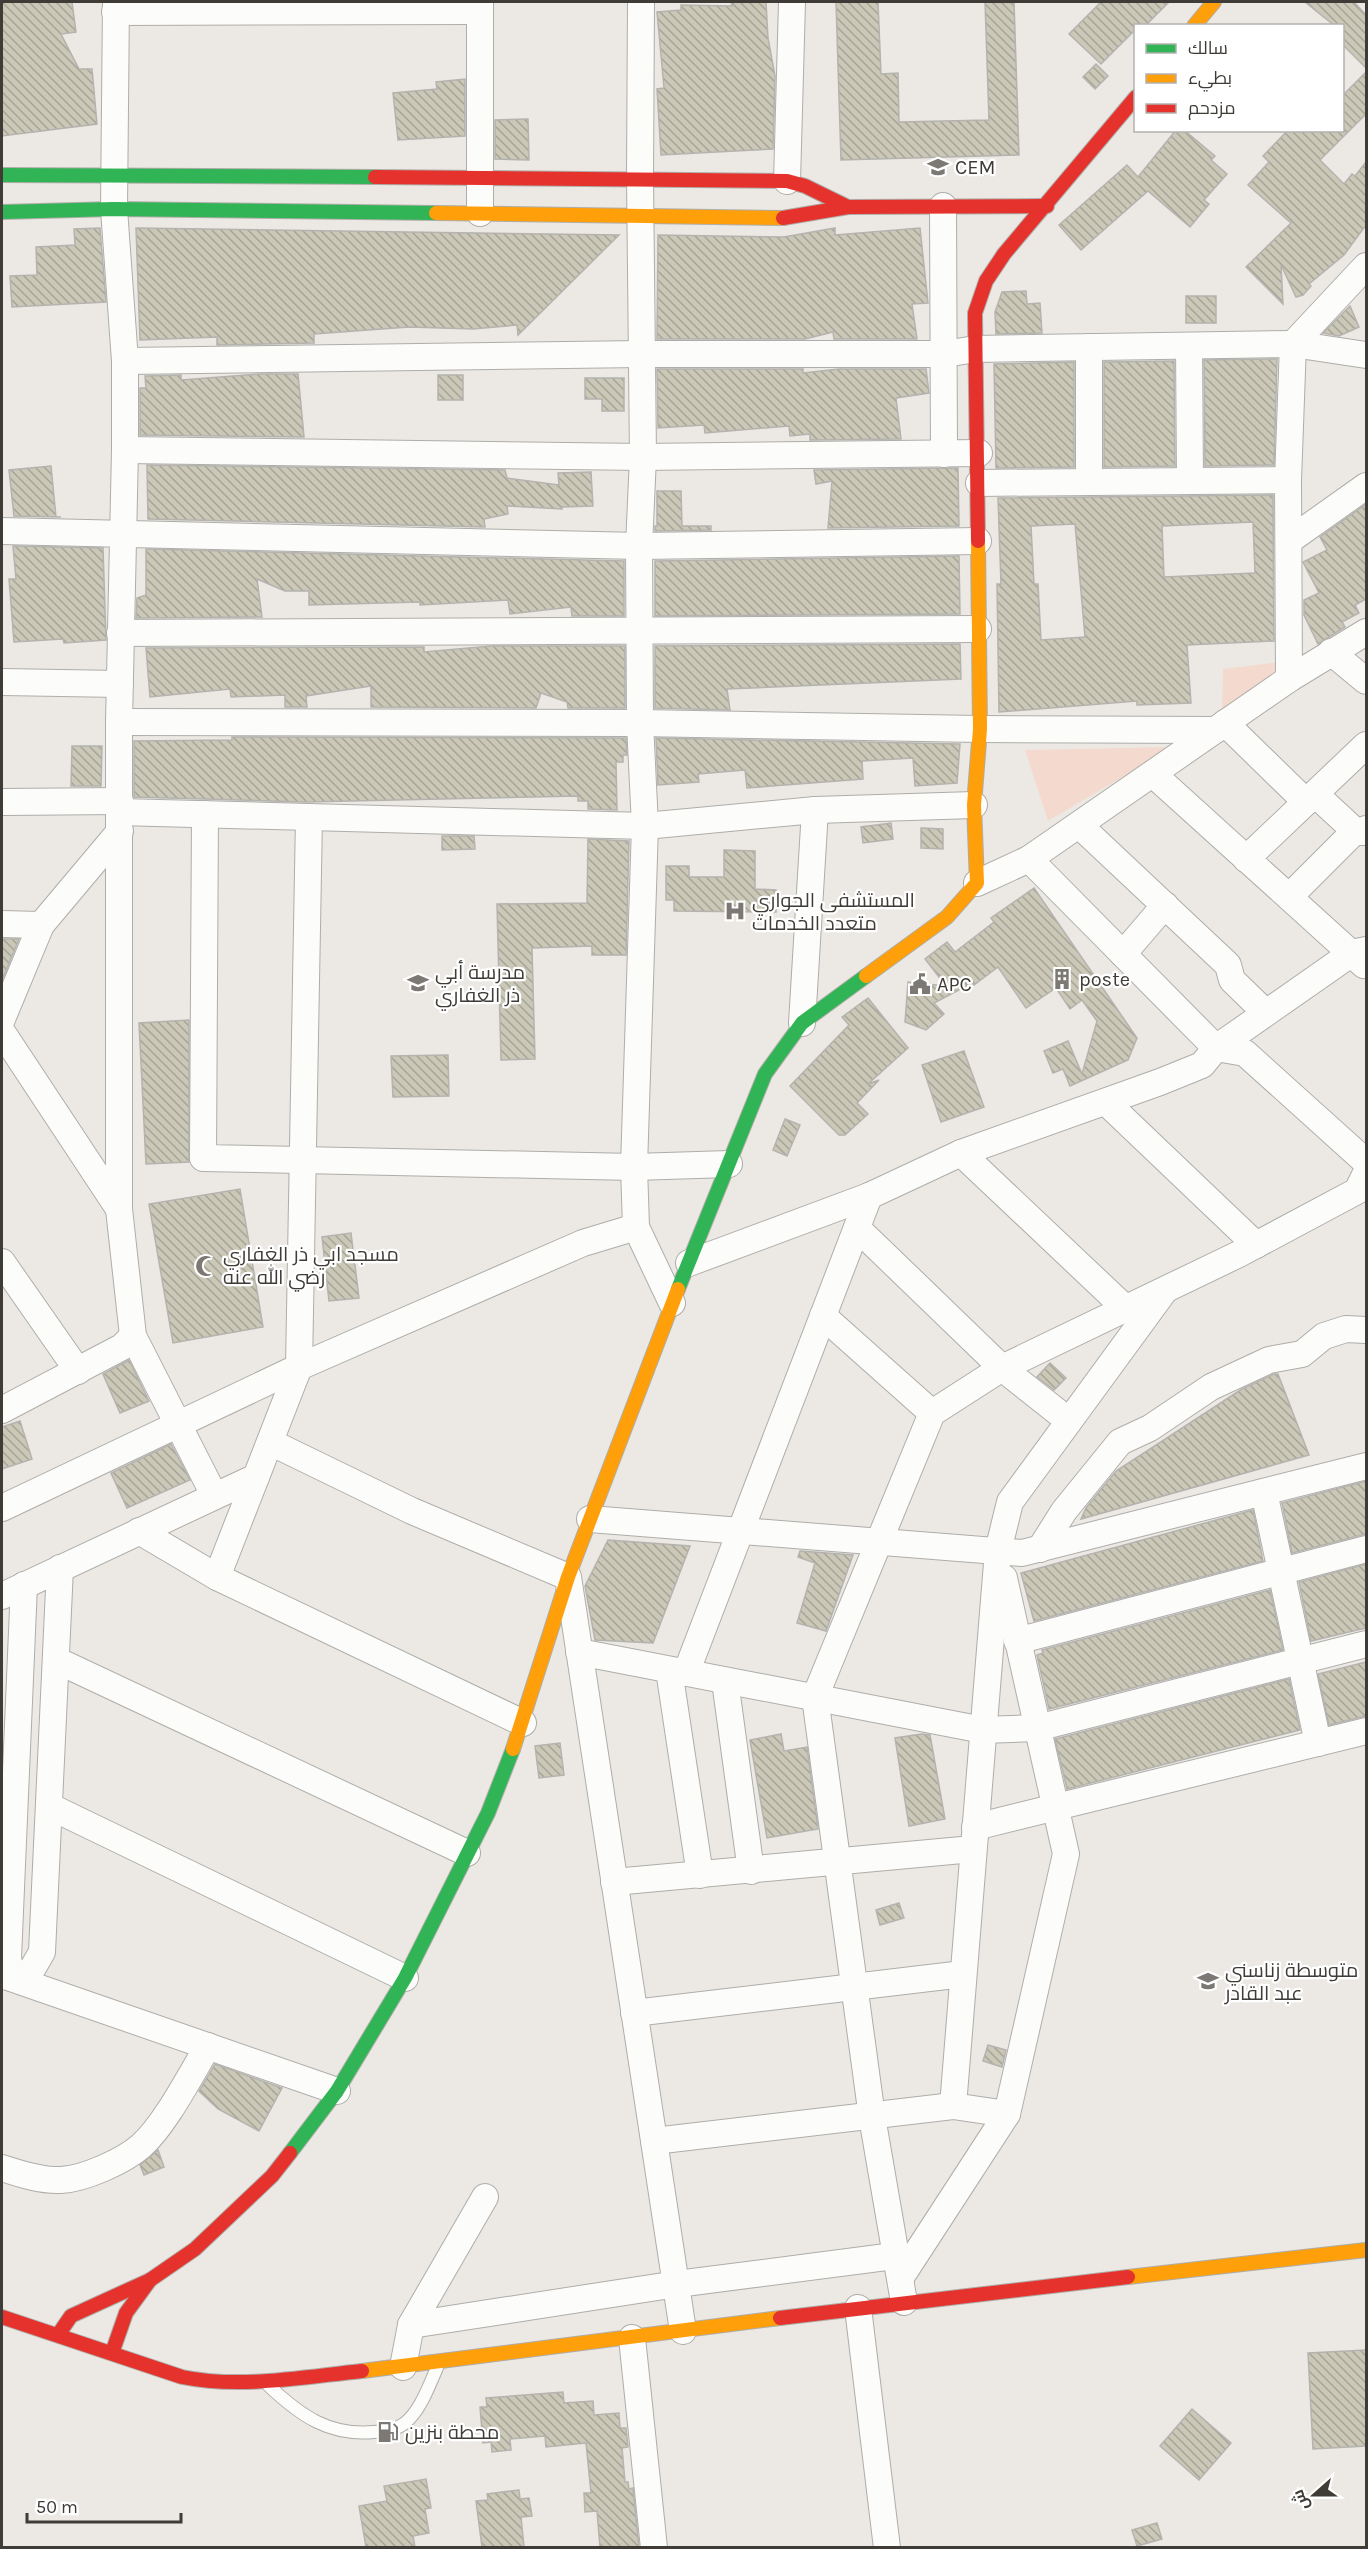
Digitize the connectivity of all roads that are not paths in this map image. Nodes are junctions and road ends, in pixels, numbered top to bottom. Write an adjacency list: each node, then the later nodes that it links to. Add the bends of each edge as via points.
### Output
1 (641, 2): 11 (street)
2 (792, 2): 12 (street)
3 (1214, 2): 6 (main road)
4 (480, 6): 5 (street); 10 (street)
5 (115, 7): 8 (street)
6 (1196, 24)
7 (1134, 99): 14 (main road)
8 (114, 174): 9 (main road); 10 (main road); 16 (street)
9 (2, 175)
10 (480, 177): 11 (main road); 18 (street)
11 (640, 178): 12 (main road); 19 (street)
12 (787, 181): 15 (main road)
13 (943, 206): 14 (main road); 15 (main road); 26 (street)
14 (1047, 206): 24 (main road, via 986,278 975,313)
15 (848, 207): 19 (main road, via 784,218)
16 (114, 209): 17 (main road); 18 (main road); 28 (street)
17 (2, 212)
18 (480, 213): 19 (main road)
19 (640, 215): 25 (street)
20 (1366, 266): 21 (street)
21 (1293, 344): 22 (street); 27 (street); 33 (street)
22 (1189, 345): 23 (street); 34 (street)
23 (1089, 347): 24 (street); 35 (street)
24 (975, 348): 26 (street); 30 (main road)
25 (642, 354): 26 (street); 28 (street); 32 (street)
26 (945, 354): 31 (street)
27 (1366, 354)
28 (125, 362): 29 (street)
29 (125, 450): 32 (street); 39 (street)
30 (979, 453): 31 (street); 36 (main road)
31 (944, 454): 32 (street)
32 (643, 457): 42 (street)
33 (1288, 480): 34 (street); 40 (street)
34 (1190, 481): 35 (street)
35 (1089, 482): 36 (street)
36 (978, 483): 41 (main road)
37 (1366, 486): 40 (street)
38 (2, 531): 39 (street)
39 (124, 534): 42 (street); 46 (street)
40 (1290, 540): 48 (street)
41 (978, 541): 42 (street); 43 (main road)
42 (639, 546): 44 (street)
43 (978, 629): 44 (street); 55 (main road)
44 (640, 632): 46 (street); 53 (street)
45 (1366, 632): 47 (street)
46 (120, 633): 51 (street)
47 (1331, 652): 48 (street); 49 (street)
48 (1289, 680): 54 (street)
49 (1366, 681)
50 (2, 682): 51 (street)
51 (120, 684): 52 (street)
52 (119, 722): 53 (street); 63 (street)
53 (640, 723): 55 (street); 66 (street)
54 (1220, 727): 55 (street); 57 (street); 58 (street)
55 (980, 729): 60 (main road)
56 (1366, 745): 58 (street)
57 (1154, 775): 65 (street); 68 (street)
58 (1311, 798): 67 (street); 68 (street)
59 (2, 802): 63 (street)
60 (974, 805): 61 (street); 70 (main road)
61 (815, 810): 66 (street); 79 (street)
62 (205, 814): 63 (street); 64 (street); 84 (street, via 203,1158)
63 (120, 815): 74 (street); 90 (street)
64 (309, 817): 66 (street); 84 (street)
65 (1079, 825): 69 (street); 72 (street)
66 (645, 826): 87 (street)
67 (1361, 830): 71 (street)
68 (1246, 859): 71 (street)
69 (1029, 860): 70 (street); 75 (street)
70 (977, 883): 79 (main road, via 947,917)
71 (1289, 897): 76 (street)
72 (1164, 905): 75 (street); 77 (street, via 1228,965 1232,980)
73 (2, 924): 74 (street)
74 (41, 925): 78 (street)
75 (1123, 954): 81 (street)
76 (1362, 957): 77 (street)
77 (1266, 1013): 81 (street)
78 (2, 1019)
79 (802, 1023): 86 (main road, via 765,1074)
80 (2, 1032): 90 (street)
81 (1216, 1048): 82 (street, via 1202,1065); 85 (street, via 1245,1053)
82 (1107, 1102): 83 (street); 93 (street)
83 (961, 1153): 89 (street); 98 (street)
84 (305, 1160): 87 (street); 102 (street)
85 (1366, 1162)
86 (729, 1164): 87 (street); 95 (main road)
87 (634, 1167): 91 (street)
88 (1366, 1173): 93 (street, via 1357,1191)
89 (869, 1196): 92 (street); 95 (street)
90 (119, 1209): 101 (street)
91 (636, 1227): 97 (street); 102 (street, via 583,1243)
92 (857, 1228): 99 (street); 103 (street)
93 (1256, 1245): 96 (street)
94 (2, 1262): 104 (street)
95 (689, 1263): 97 (main road)
96 (1166, 1289): 98 (street); 107 (street)
97 (672, 1303): 115 (main road)
98 (1125, 1308): 103 (street)
99 (822, 1316): 106 (street); 117 (street)
100 (1366, 1330): 119 (street, via 1346,1329 1324,1336 1302,1354 1269,1360 1211,1387 1150,1428 1120,1442 1064,1511)
101 (133, 1336): 104 (street, via 122,1347); 108 (street)
102 (299, 1367): 108 (street); 109 (street)
103 (1002, 1368): 106 (street); 107 (street)
104 (78, 1371): 105 (street)
105 (2, 1410)
106 (932, 1413): 118 (street)
107 (1069, 1421): 121 (street, via 1010,1502)
108 (179, 1424): 113 (street); 114 (street)
109 (270, 1442): 111 (street); 125 (street, via 412,1511)
110 (1366, 1466): 112 (street)
111 (256, 1477): 113 (street); 124 (street)
112 (1264, 1492): 119 (street); 123 (street)
113 (214, 1495): 116 (street)
114 (2, 1508)
115 (590, 1519): 117 (street); 125 (main road)
116 (139, 1530): 122 (street); 124 (street)
117 (739, 1530): 118 (street); 133 (street)
118 (880, 1541): 121 (street); 135 (street)
119 (1040, 1549): 121 (street, via 1022,1553)
120 (1366, 1549): 123 (street)
121 (998, 1551): 128 (street); 138 (street)
122 (60, 1569): 126 (street); 131 (street)
123 (1281, 1572): 128 (street); 132 (street)
124 (217, 1577): 136 (street)
125 (568, 1577): 130 (street); 136 (main road)
126 (24, 1585): 127 (street); 143 (street)
127 (2, 1596)
128 (1017, 1641): 137 (street)
129 (1366, 1644): 132 (street)
130 (579, 1652): 133 (street); 149 (street)
131 (56, 1660): 142 (street); 145 (street)
132 (1300, 1661): 137 (street); 140 (street)
133 (677, 1672): 134 (street); 148 (street)
134 (725, 1681): 135 (street); 147 (street)
135 (815, 1697): 138 (street); 146 (street)
136 (523, 1723): 145 (main road)
137 (1037, 1728): 138 (street); 141 (street)
138 (983, 1731): 144 (street)
139 (1366, 1731): 140 (street)
140 (1318, 1743): 141 (street)
141 (1054, 1807): 144 (street); 158 (street, via 1065,1854)
142 (49, 1817): 143 (street); 151 (street, via 42,1952 31,1971); 152 (street)
143 (8, 1825): 151 (street)
144 (974, 1838): 146 (street); 150 (street)
145 (468, 1853): 152 (main road)
146 (838, 1864): 147 (street); 153 (street)
147 (751, 1871): 148 (street)
148 (700, 1875): 149 (street)
149 (614, 1882): 154 (street)
150 (963, 1974): 153 (street); 157 (street)
151 (7, 1977): 155 (street)
152 (405, 1978): 156 (main road)
153 (854, 1985): 154 (street); 159 (street)
154 (634, 2013): 160 (street)
155 (208, 2046): 156 (street); 161 (street, via 153,2132 121,2160 61,2180)
156 (338, 2091): 167 (main road, via 272,2176 195,2249)
157 (953, 2106): 158 (street); 159 (street)
158 (1007, 2114): 166 (street)
159 (872, 2117): 160 (street); 166 (street)
160 (654, 2141): 168 (street)
161 (2, 2168)
162 (485, 2197): 171 (street)
163 (1366, 2237): 165 (street)
164 (1366, 2250): 165 (main road)
165 (1320, 2256): 166 (main road)
166 (900, 2279): 168 (street); 169 (main road)
167 (150, 2280): 173 (main road, via 81,2310); 175 (main road, via 126,2313)
168 (677, 2284): 171 (street); 172 (street)
169 (858, 2308): 172 (main road); 180 (street)
170 (2, 2317): 173 (main road)
171 (411, 2325): 177 (street)
172 (683, 2331): 174 (main road)
173 (58, 2335): 175 (main road)
174 (632, 2338): 176 (main road); 179 (street)
175 (112, 2353): 178 (main road, via 207,2382)
176 (440, 2362): 177 (main road); 178 (lane, via 413,2413 397,2428 387,2431 349,2434 328,2428 288,2404)
177 (403, 2367): 178 (main road)
178 (264, 2381)
179 (654, 2547)
180 (887, 2547)

